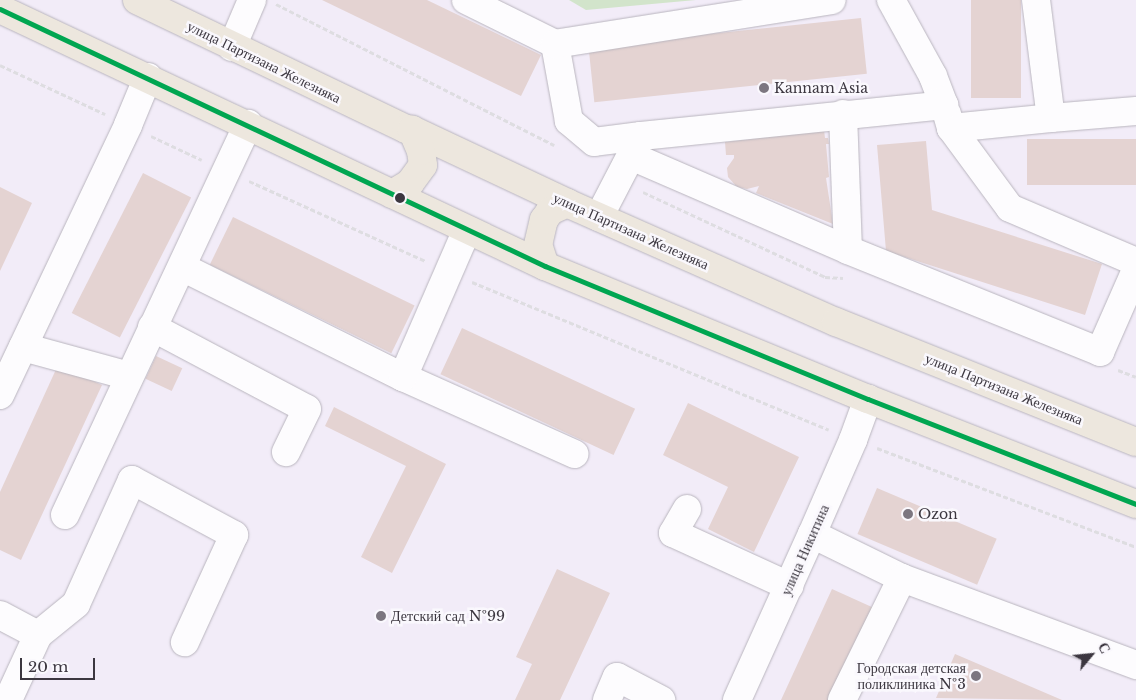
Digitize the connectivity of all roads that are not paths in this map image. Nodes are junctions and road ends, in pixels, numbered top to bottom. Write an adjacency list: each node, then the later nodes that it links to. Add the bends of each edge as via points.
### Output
1 (137, 0): 9 (main road, улица Партизана Железняка)
2 (252, 0): 9 (street)
3 (466, 0): 8 (street)
4 (832, 0): 8 (street)
5 (891, 0): 13 (street, via 933,76)
6 (1036, 0): 14 (street)
7 (0, 9): 10 (main road)
8 (555, 44): 17 (street, via 569,121 594,142)
9 (232, 47): 16 (main road, улица Партизана Железняка)
10 (148, 77): 15 (main road); 28 (street)
11 (1136, 111): 14 (street)
12 (843, 114): 13 (street); 17 (street); 22 (street)
13 (948, 116): 14 (street); 23 (street, via 1010,208)
14 (1051, 118)
15 (248, 124): 18 (main road); 25 (street)
16 (412, 130): 18 (main road, via 423,165 410,183); 19 (main road, улица Партизана Железняка)
17 (636, 146): 20 (street); 22 (street)
18 (392, 194): 21 (main road)
19 (567, 203): 20 (main road, улица Партизана Железняка); 24 (main road, via 550,211 544,220 538,245)
20 (599, 217): 33 (main road, улица Партизана Железняка, via 836,322)
21 (467, 230): 24 (main road); 30 (street)
22 (848, 250): 26 (street, via 1100,352)
23 (1136, 262)
24 (545, 266): 32 (main road)
25 (182, 267): 27 (street); 30 (street)
26 (1136, 270)
27 (152, 327): 29 (street); 34 (street, via 307,409)
28 (23, 348): 29 (street); 31 (street)
29 (129, 376): 38 (street)
30 (403, 377): 35 (street)
31 (0, 395)
32 (868, 399): 36 (main road); 39 (street, улица Никитина)
33 (1136, 442)
34 (286, 452)
35 (574, 454)
36 (1136, 504)
37 (687, 509): 41 (street, via 674,532)
38 (65, 515)
39 (812, 534): 40 (street); 41 (street, улица Никитина)
40 (902, 578): 45 (street); 50 (street)
41 (789, 586): 49 (street, улица Никитина)
42 (0, 615): 43 (street)
43 (38, 635): 44 (street, via 76,604 132,480 234,535); 46 (street)
44 (185, 642)
45 (1136, 664)
46 (8, 700)
47 (607, 700): 48 (street, via 617,678)
48 (660, 700)
49 (737, 700)
50 (842, 700)

